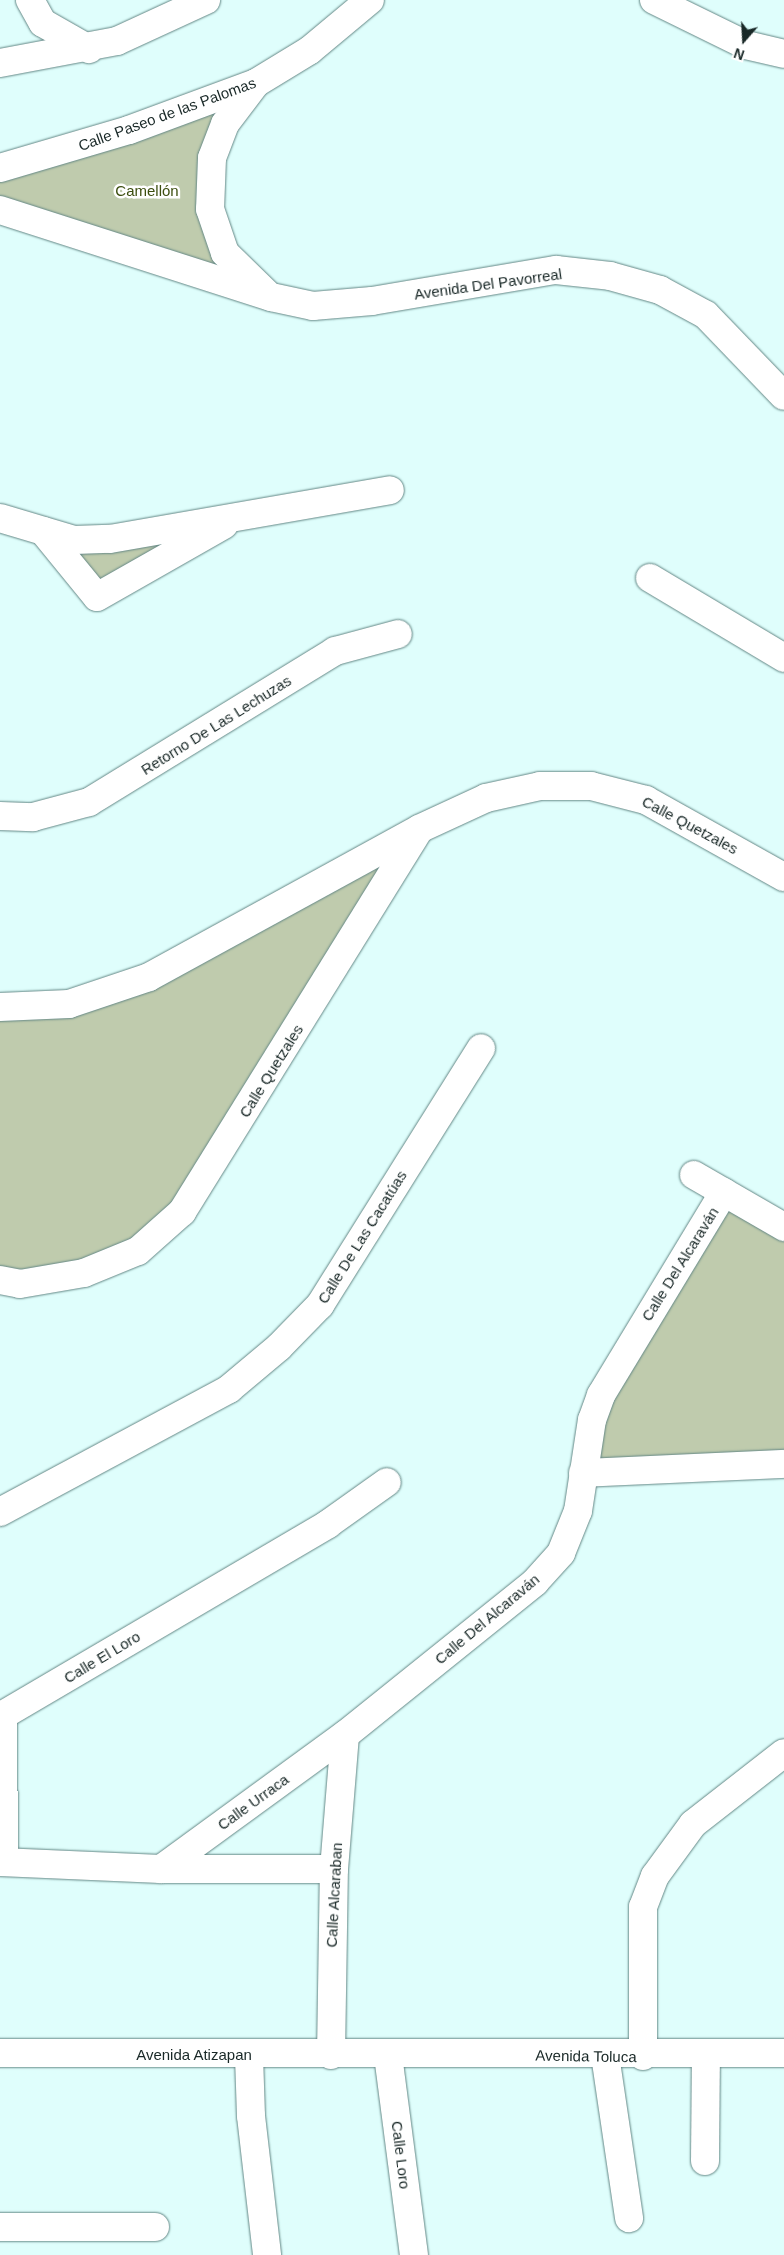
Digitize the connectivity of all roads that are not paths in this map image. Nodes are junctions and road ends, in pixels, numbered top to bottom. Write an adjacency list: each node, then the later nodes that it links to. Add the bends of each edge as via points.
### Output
1 (30, 0): 5 (street, via 43,23)
2 (206, 0): 5 (street, via 172,19)
3 (370, 0): 8 (street, Calle Paseo de las Palomas, via 310,50)
4 (654, 0): 6 (street, via 746,45)
5 (89, 48): 7 (street)
6 (784, 54)
7 (0, 63)
8 (256, 83): 9 (street, Calle Paseo de las Palomas, via 129,130); 11 (street, via 224,124 212,158 210,209 225,252)
9 (0, 168)
10 (0, 210): 11 (street, Avenida Del Pavorreal)
11 (271, 297): 12 (street, Avenida Del Pavorreal, via 313,306 372,301 556,270 610,276 660,290 706,315)
12 (784, 396)
13 (390, 490): 14 (street)
14 (244, 514): 16 (street, via 110,539 74,540); 16 (street, via 97,597)
15 (0, 518): 16 (street)
16 (43, 531)
17 (650, 578): 19 (street)
18 (398, 634): 20 (street, Retorno De Las Lechuzas, via 335,651 89,802 33,817)
19 (784, 658)
20 (0, 816)
21 (419, 829): 22 (street, Calle Quetzales, via 486,798 540,786 591,786 646,800); 23 (street, Calle Quetzales, via 149,977 69,1004); 28 (street, Calle Quetzales, via 182,1212 138,1251 84,1273 20,1284)
22 (784, 877)
23 (0, 1007)
24 (481, 1048): 32 (street, Calle De Las Cacatúas, via 320,1305 279,1347 229,1388)
25 (694, 1175): 26 (street, Calle Del Alcaraván)
26 (724, 1192): 27 (street, Calle Del Alcaraván); 30 (street, Calle Del Alcaraván, via 600,1395)
27 (784, 1227)
28 (0, 1280)
29 (784, 1464): 30 (street)
30 (582, 1473): 33 (street, Calle Del Alcaraván, via 578,1511 561,1553 535,1582)
31 (387, 1482): 35 (street, Calle El Loro, via 328,1524 3,1715)
32 (0, 1512)
33 (345, 1735): 36 (street, Calle Urraca); 37 (street, Calle Alcaraban)
34 (784, 1753): 45 (street, via 692,1824 655,1876 644,1907 642,1933)
35 (2, 1862): 36 (street)
36 (161, 1869): 37 (street)
37 (334, 1869): 41 (street, Calle Alcaraban)
38 (0, 2053): 44 (street, Avenida Atizapan)
39 (706, 2053): 40 (street, Avenida Toluca); 45 (street, Avenida Toluca); 46 (street)
40 (784, 2053)
41 (331, 2055): 42 (street, Avenida Atizapan); 44 (street, Avenida Atizapan)
42 (388, 2055): 43 (street, Avenida Toluca); 51 (street, Calle Loro)
43 (605, 2055): 45 (street, Avenida Toluca); 47 (street)
44 (249, 2056): 50 (street, via 251,2116)
45 (644, 2056)
46 (705, 2161)
47 (629, 2218)
48 (0, 2227): 49 (street)
49 (155, 2227)
50 (267, 2255)
51 (414, 2255)

